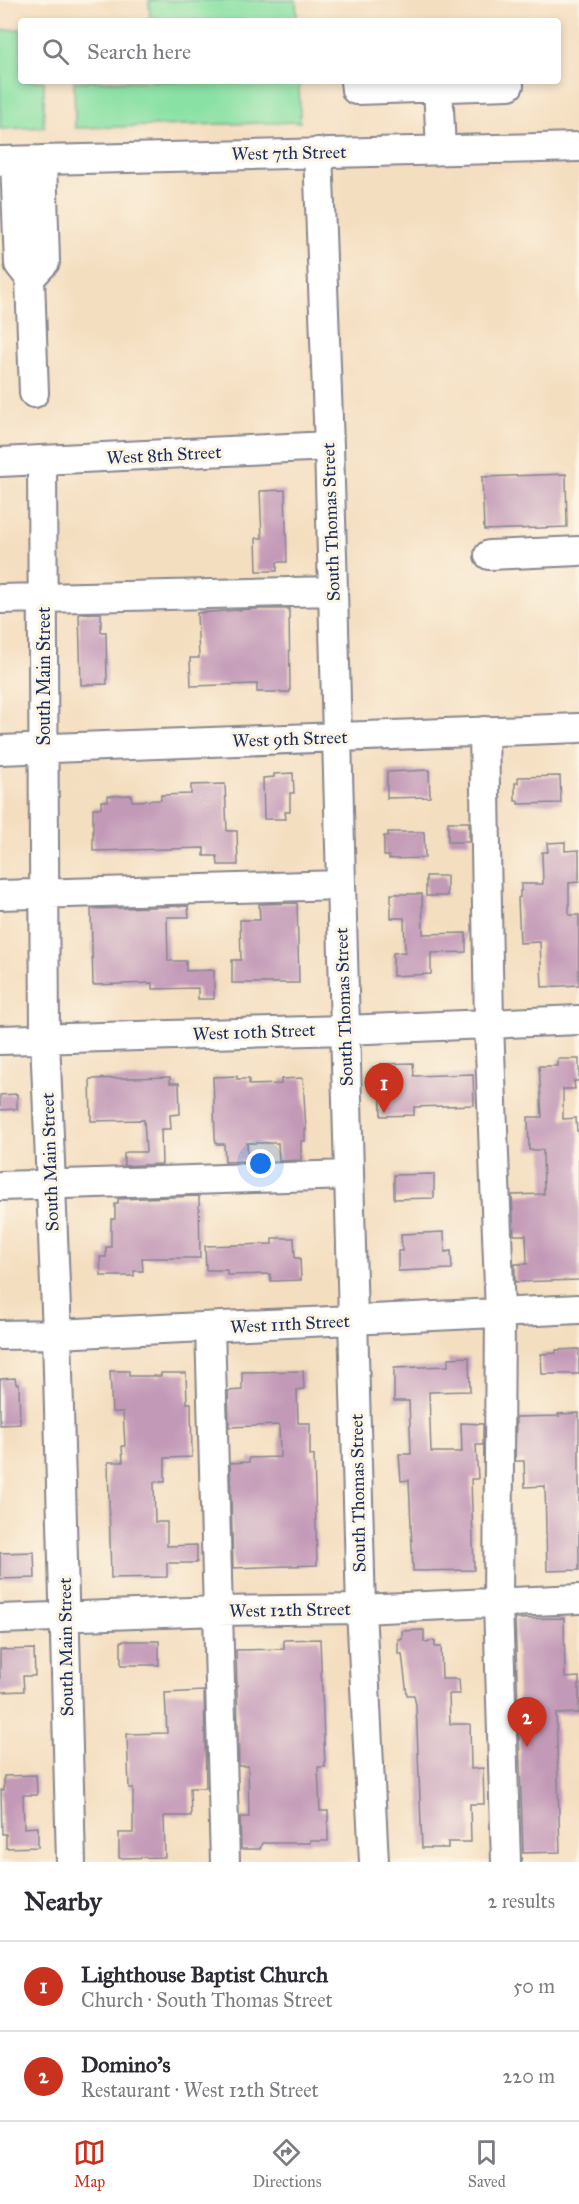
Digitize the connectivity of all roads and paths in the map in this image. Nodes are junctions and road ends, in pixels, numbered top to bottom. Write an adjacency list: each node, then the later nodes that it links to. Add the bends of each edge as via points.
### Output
1 (355, 84): 3 (street, via 356,90)
2 (509, 84): 3 (street)
3 (438, 87): 5 (street)
4 (579, 147): 5 (street, West 7th Street)
5 (441, 150): 6 (street, West 7th Street)
6 (318, 153): 7 (street, West 7th Street); 9 (street, South Thomas Street)
7 (19, 160): 8 (street, via 45,262 30,278)
8 (34, 393)
9 (329, 446): 10 (street, West 8th Street); 14 (street, South Thomas Street)
10 (42, 461): 11 (street, West 8th Street); 15 (street, South Main Street)
11 (0, 462)
12 (579, 551): 13 (street)
13 (489, 555)
14 (333, 591): 15 (street); 19 (street, South Thomas Street)
15 (44, 598): 16 (street); 20 (street, South Main Street)
16 (0, 599)
17 (579, 728): 18 (street, West 9th Street)
18 (484, 732): 19 (street, West 9th Street); 26 (street)
19 (337, 737): 20 (street, West 9th Street); 22 (street, South Thomas Street)
20 (45, 749): 21 (street, West 9th Street); 23 (street, South Main Street)
21 (0, 750)
22 (341, 885): 23 (street); 27 (street, South Thomas Street)
23 (45, 894): 24 (street); 28 (street, South Main Street)
24 (0, 896)
25 (579, 1020): 26 (street, West 10th Street)
26 (489, 1024): 27 (street, West 10th Street); 34 (street)
27 (345, 1030): 28 (street, West 10th Street); 30 (street, South Thomas Street)
28 (45, 1038): 29 (street, West 10th Street); 31 (street, South Main Street)
29 (0, 1040)
30 (349, 1175): 31 (street); 35 (street, South Thomas Street)
31 (51, 1184): 32 (street); 37 (street, South Main Street)
32 (0, 1186)
33 (579, 1310): 34 (street, West 11th Street)
34 (500, 1313): 35 (street, West 11th Street); 40 (street)
35 (354, 1321): 36 (street, West 11th Street); 41 (street, South Thomas Street)
36 (210, 1327): 37 (street, West 11th Street); 42 (street)
37 (57, 1334): 38 (street, West 11th Street); 43 (street, South Main Street)
38 (0, 1335)
39 (579, 1599): 40 (street, West 12th Street)
40 (498, 1603): 41 (street, West 12th Street); 48 (street)
41 (361, 1609): 42 (street, West 12th Street); 47 (street, South Thomas Street)
42 (217, 1611): 43 (street, West 12th Street); 46 (street)
43 (65, 1616): 44 (street, West 12th Street); 45 (street, South Main Street)
44 (0, 1619)
45 (71, 1862)
46 (225, 1862)
47 (374, 1862)
48 (506, 1862)

